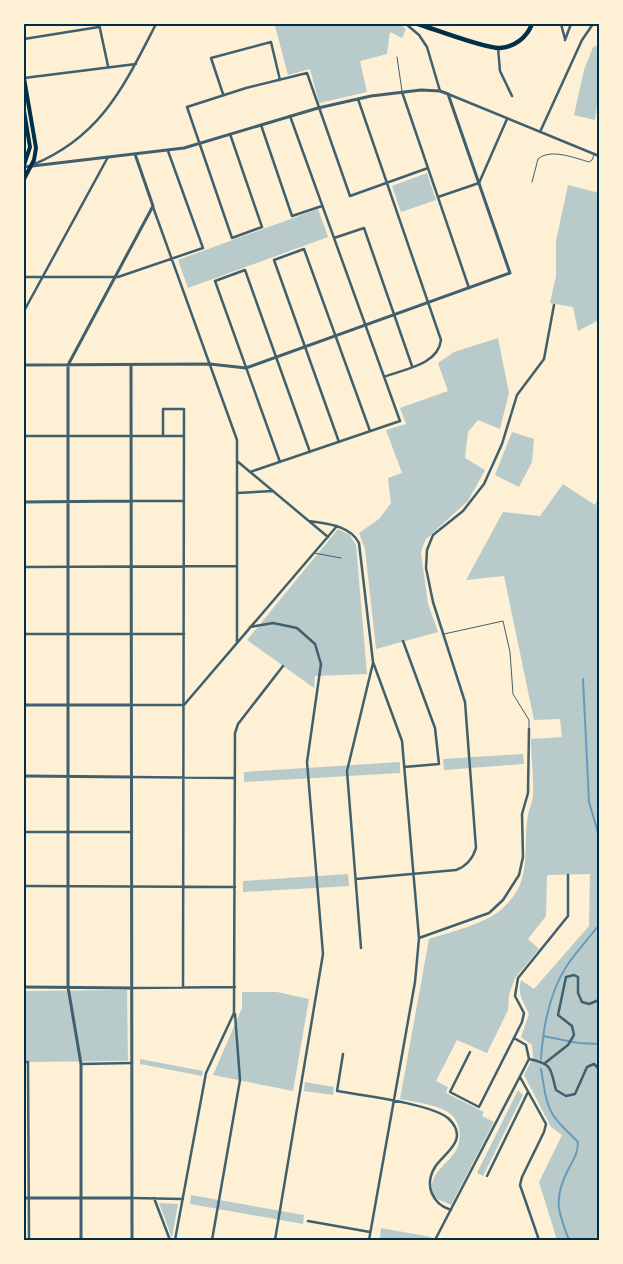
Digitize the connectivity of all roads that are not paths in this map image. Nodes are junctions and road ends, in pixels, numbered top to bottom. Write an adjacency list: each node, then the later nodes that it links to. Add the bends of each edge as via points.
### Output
1 (156, 24): 12 (street)
2 (406, 24): 16 (street, via 427,47)
3 (418, 24): 10 (highway)
4 (532, 24): 10 (highway, via 521,40)
5 (561, 24): 6 (street, via 566,40)
6 (571, 24)
7 (593, 24): 29 (street, via 582,40)
8 (99, 25): 9 (street); 13 (street)
9 (24, 39)
10 (498, 48): 20 (street, via 500,71)
11 (397, 57): 17 (lane)
12 (136, 64): 13 (street); 38 (street, via 117,96 88,132 59,153)
13 (108, 67): 14 (street)
14 (24, 78): 26 (main road)
15 (280, 80): 18 (street); 18 (street, via 271,42 211,58); 22 (street, via 307,73)
16 (440, 91): 17 (street); 19 (street)
17 (402, 92): 21 (street); 39 (street)
18 (223, 94): 31 (street, via 187,107)
19 (448, 94): 25 (street); 43 (street)
20 (512, 96)
21 (358, 98): 22 (street); 41 (street)
22 (318, 108): 24 (street); 41 (street, via 350,196)
23 (24, 112): 27 (main road)
24 (290, 116): 28 (street); 46 (street)
25 (507, 119): 29 (street); 43 (street)
26 (31, 120): 27 (street); 38 (main road, via 36,148)
27 (25, 121): 37 (main road, via 30,147)
28 (260, 124): 30 (street); 46 (street, via 292,216)
29 (540, 132): 34 (street)
30 (230, 134): 31 (street); 31 (street, via 262,227 232,238)
31 (199, 144): 32 (street)
32 (168, 150): 33 (street); 48 (street, via 203,248)
33 (135, 154): 35 (street); 45 (street)
34 (594, 154): 36 (street); 42 (lane, via 589,162 558,155 540,156)
35 (108, 156): 38 (street); 50 (street)
36 (599, 156)
37 (24, 166): 38 (street)
38 (31, 166): 40 (main road)
39 (428, 168): 41 (street); 44 (street)
40 (24, 179)
41 (388, 182): 53 (street)
42 (532, 182)
43 (479, 183): 44 (street); 52 (street, via 510,273)
44 (438, 197): 52 (street)
45 (153, 206): 48 (street); 51 (street)
46 (322, 206): 47 (street)
47 (334, 238): 56 (street, via 364,228); 57 (street)
48 (172, 259): 51 (street); 61 (street)
49 (24, 277): 50 (street)
50 (42, 277): 51 (street); 55 (street)
51 (114, 277): 63 (street)
52 (469, 288): 53 (street)
53 (429, 302): 56 (street); 65 (street, via 442,340 432,359)
54 (554, 305): 100 (street, via 544,360 517,395 502,444 477,495 429,542 426,568 432,602)
55 (24, 311)
56 (394, 315): 57 (street); 65 (street)
57 (365, 325): 58 (street); 67 (street)
58 (335, 336): 59 (street); 59 (street, via 304,249 274,260); 68 (street)
59 (305, 346): 60 (street); 74 (street)
60 (276, 357): 66 (street); 66 (street, via 245,270 215,281); 75 (street)
61 (210, 364): 64 (street); 66 (street); 76 (street, via 236,436)
62 (24, 365): 63 (street)
63 (68, 365): 64 (street); 70 (street)
64 (131, 365): 71 (street)
65 (412, 366): 67 (street)
66 (246, 368): 77 (street)
67 (384, 377): 68 (street, via 400,421)
68 (370, 432): 74 (street)
69 (24, 436): 70 (street)
70 (68, 436): 71 (street); 84 (street)
71 (131, 436): 72 (street); 81 (street)
72 (163, 436): 73 (street); 73 (street, via 163,409 184,410)
73 (184, 436): 82 (street)
74 (339, 442): 75 (street)
75 (310, 452): 77 (street)
76 (237, 461): 78 (street); 80 (street)
77 (280, 462): 78 (street)
78 (250, 472): 79 (street)
79 (274, 491): 80 (street); 85 (street)
80 (237, 492): 93 (street)
81 (131, 501): 82 (street); 84 (street); 91 (street)
82 (184, 501): 92 (street)
83 (24, 502): 84 (street)
84 (68, 502): 90 (street)
85 (309, 521): 86 (street); 87 (street)
86 (337, 526): 87 (street); 103 (street, via 355,536 360,546)
87 (328, 537): 88 (street)
88 (314, 553): 89 (lane); 95 (street)
89 (341, 558)
90 (68, 566): 91 (street); 94 (street); 97 (street)
91 (132, 566): 92 (street); 98 (street)
92 (184, 566): 93 (street); 99 (street)
93 (236, 566): 102 (street)
94 (24, 567)
95 (250, 627): 102 (street); 164 (street, via 273,623 297,628 315,644 321,664 307,762 323,954)
96 (24, 634): 97 (street)
97 (69, 634): 98 (street); 106 (street)
98 (132, 634): 99 (street); 107 (street)
99 (184, 634): 108 (street)
100 (443, 634): 109 (lane, via 503,621 510,652 513,694 528,720); 119 (street, via 465,702 476,848 471,860 456,870)
101 (403, 641): 110 (street, via 435,728 439,764)
102 (237, 643): 108 (street)
103 (374, 662): 110 (street, via 400,733); 121 (street, via 347,771)
104 (283, 666): 115 (street, via 238,724 234,740)
105 (24, 705): 106 (street)
106 (69, 705): 107 (street); 112 (street)
107 (132, 705): 108 (street); 113 (street)
108 (184, 705): 114 (street)
109 (529, 729): 127 (street, via 528,793 522,814 522,866 503,900 489,913)
110 (404, 767): 119 (street)
111 (24, 776): 112 (street)
112 (69, 776): 113 (street); 117 (street)
113 (132, 777): 114 (street); 118 (street)
114 (184, 777): 115 (street); 125 (street)
115 (234, 778): 126 (street)
116 (24, 832): 117 (street)
117 (69, 832): 118 (street); 123 (street)
118 (132, 832): 124 (street)
119 (413, 874): 121 (street); 127 (street)
120 (568, 876): 136 (street, via 568,916 518,978 515,1000 524,1013)
121 (356, 879): 128 (street)
122 (24, 886): 123 (street)
123 (69, 886): 124 (street); 130 (street)
124 (132, 886): 125 (street); 132 (street)
125 (184, 886): 126 (street); 133 (street)
126 (235, 887): 131 (street)
127 (418, 938): 147 (street, via 415,982)
128 (361, 948)
129 (24, 987): 130 (street)
130 (68, 987): 132 (street); 143 (street)
131 (235, 987): 133 (street); 135 (street)
132 (132, 988): 133 (street); 141 (street)
133 (183, 988)
134 (599, 1000): 142 (street, via 589,1004 582,1002 576,975 569,975 564,980 558,1015 574,1029 572,1039)
135 (234, 1013): 154 (street, via 206,1074); 163 (street, via 240,1080)
136 (514, 1038): 137 (street, via 479,1107 450,1092); 139 (street, via 526,1045)
137 (470, 1052)
138 (343, 1054): 147 (street, via 337,1091)
139 (529, 1059): 142 (street); 145 (street)
140 (26, 1062): 150 (street)
141 (132, 1063): 143 (street); 152 (street)
142 (546, 1063): 144 (street, via 553,1073 556,1090 566,1096 575,1094 587,1067 594,1064)
143 (81, 1064): 151 (street)
144 (599, 1069)
145 (520, 1077): 146 (street); 155 (street)
146 (528, 1092): 148 (street); 167 (street, via 546,1124 520,1185)
147 (394, 1102): 155 (street, via 443,1115 454,1125 453,1148 434,1168 430,1181 434,1199); 157 (street)
148 (487, 1176)
149 (24, 1198): 150 (street)
150 (29, 1198): 151 (street); 158 (street)
151 (81, 1198): 152 (street); 159 (street)
152 (132, 1198): 153 (street); 160 (street)
153 (154, 1198): 154 (street); 161 (street)
154 (183, 1199): 162 (street)
155 (451, 1210): 166 (street)
156 (308, 1221): 157 (street)
157 (370, 1232): 165 (street)
158 (29, 1240)
159 (81, 1240)
160 (132, 1240)
161 (170, 1240)
162 (175, 1240)
163 (212, 1240)
164 (275, 1240)
165 (369, 1240)
166 (435, 1240)
167 (539, 1240)

